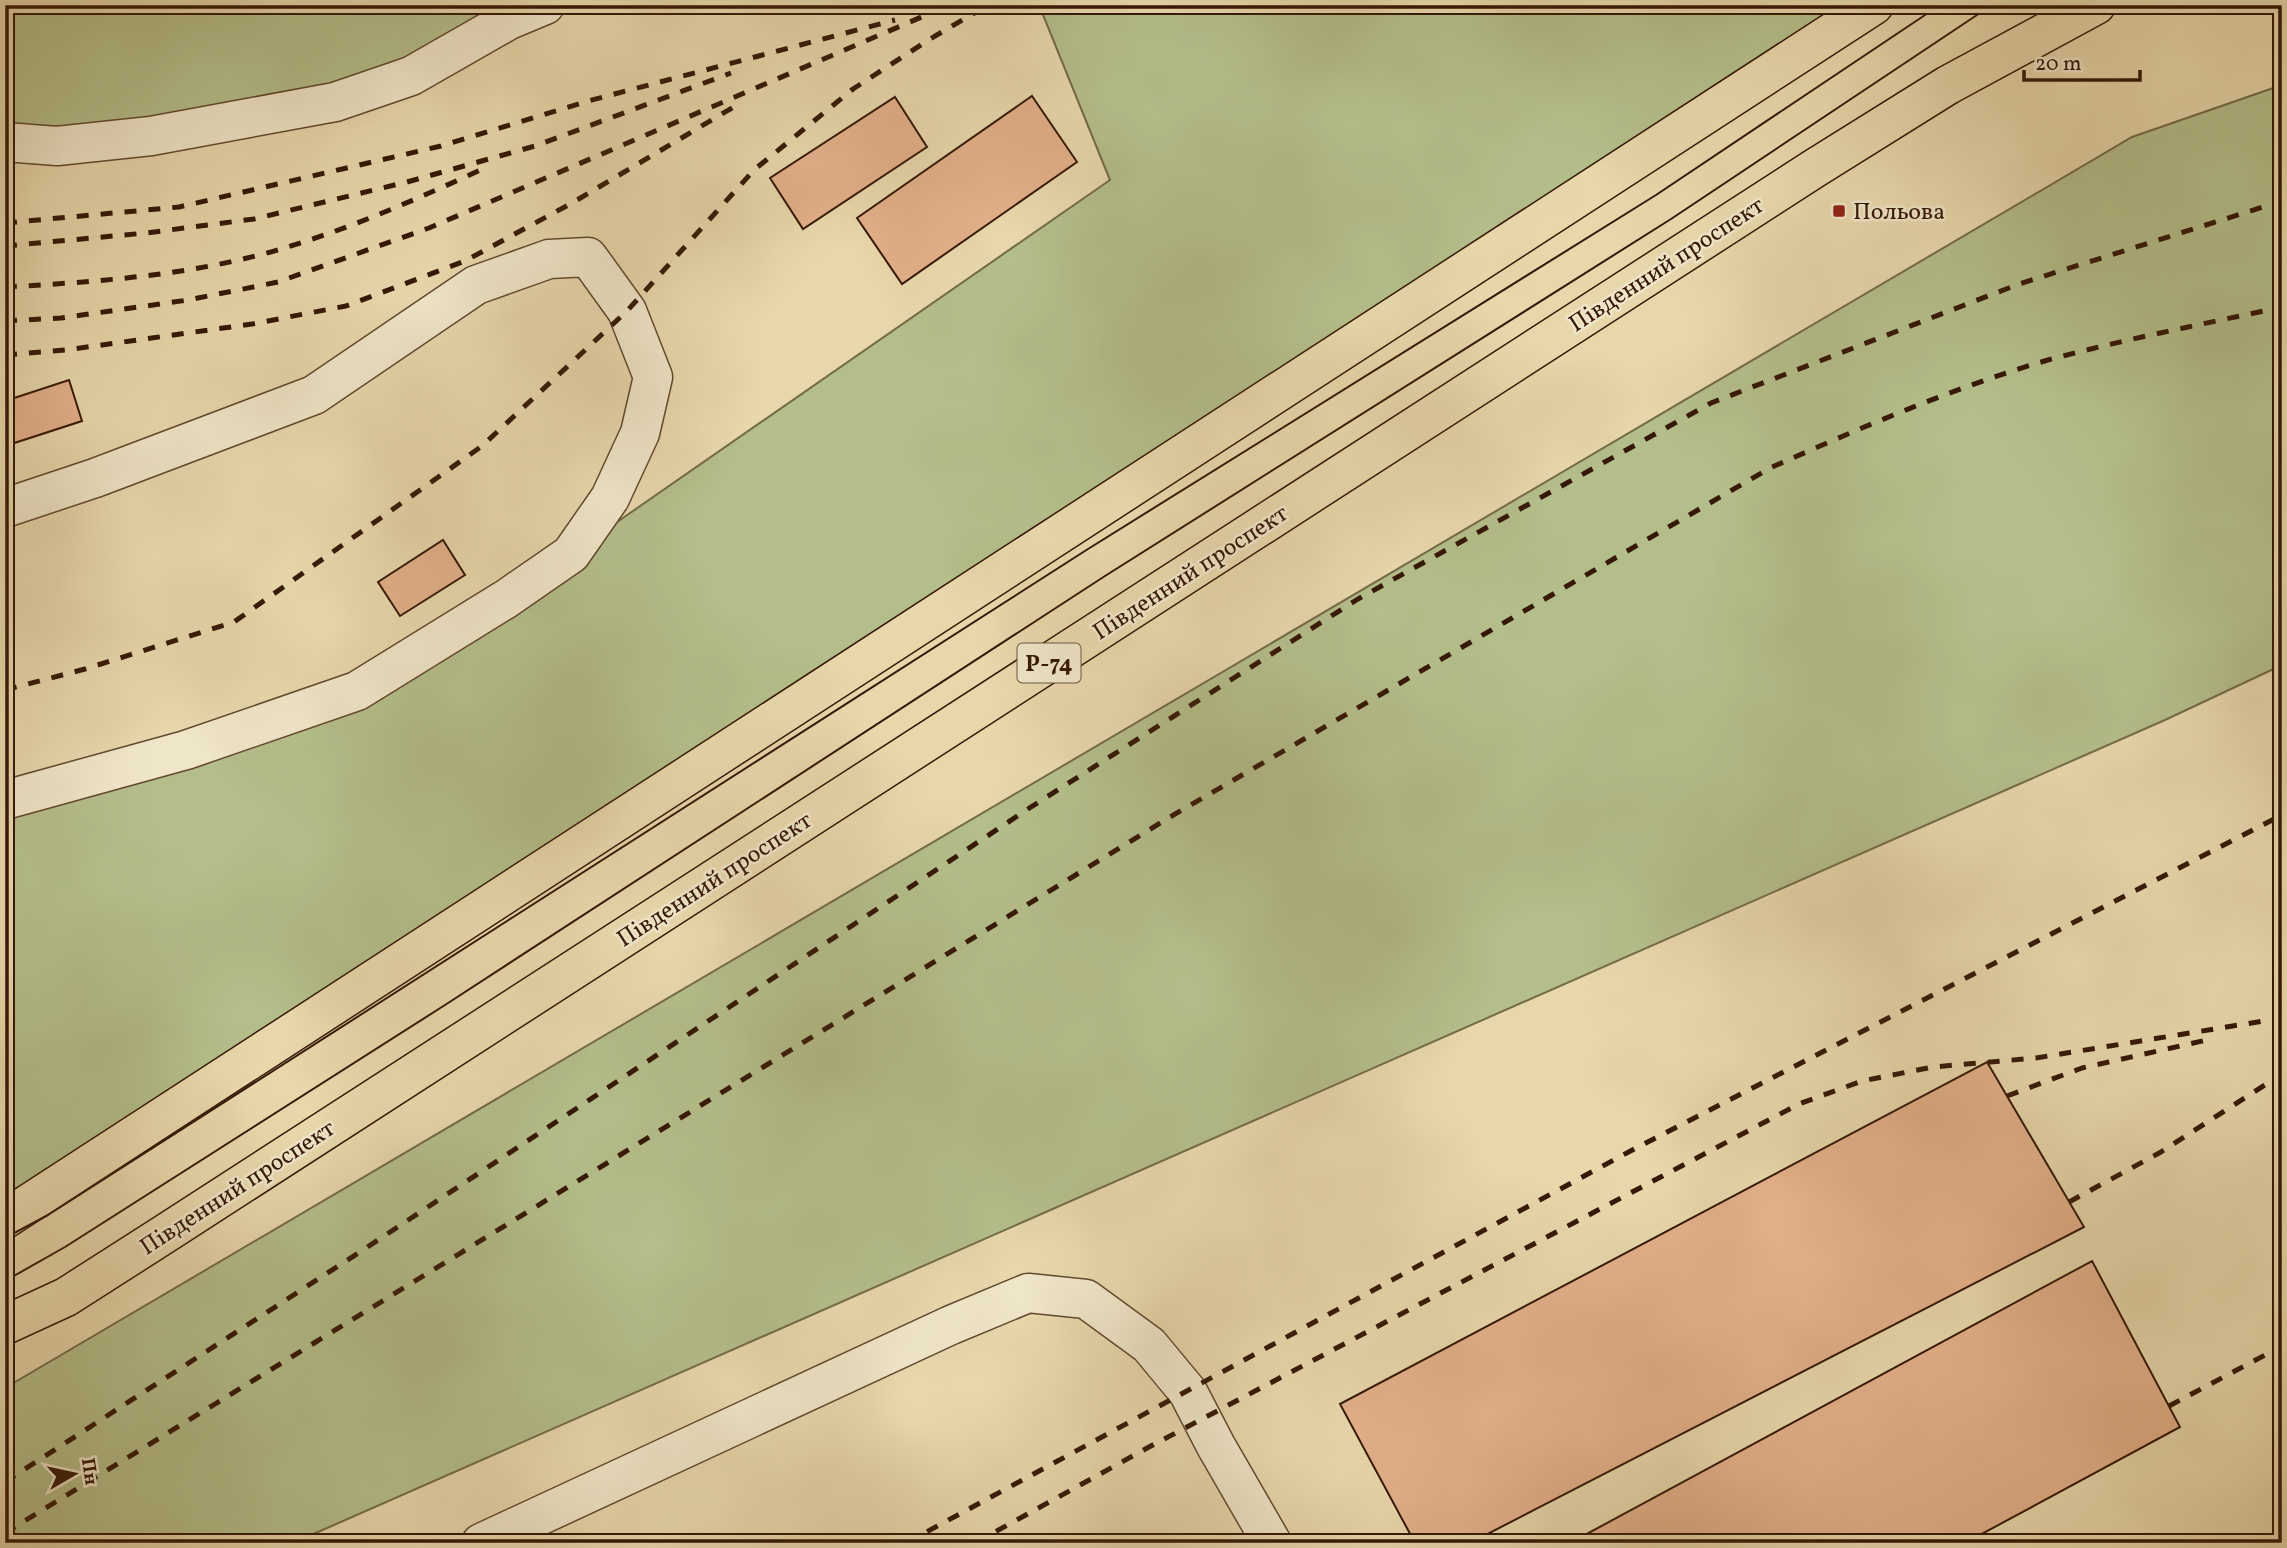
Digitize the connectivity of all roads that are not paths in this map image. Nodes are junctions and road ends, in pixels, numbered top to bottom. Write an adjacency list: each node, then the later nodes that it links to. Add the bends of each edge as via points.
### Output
1 (545, 5): 4 (street, via 509,20 411,76 335,102 151,136 57,146)
2 (1874, 5): 7 (main road)
3 (2096, 5): 8 (main road, Південний проспект / Р-74, via 1948,85 1815,168 77,1290)
4 (5, 142)
5 (5, 508): 6 (street, via 314,395 477,285 549,259 588,257 626,311 653,377 640,433 610,498 572,554 506,599 357,691 186,750)
6 (5, 800)
7 (5, 1219)
8 (5, 1325)
9 (481, 1543): 10 (street, via 1028,1293 1086,1299 1149,1345 1188,1392)
10 (1272, 1543)

